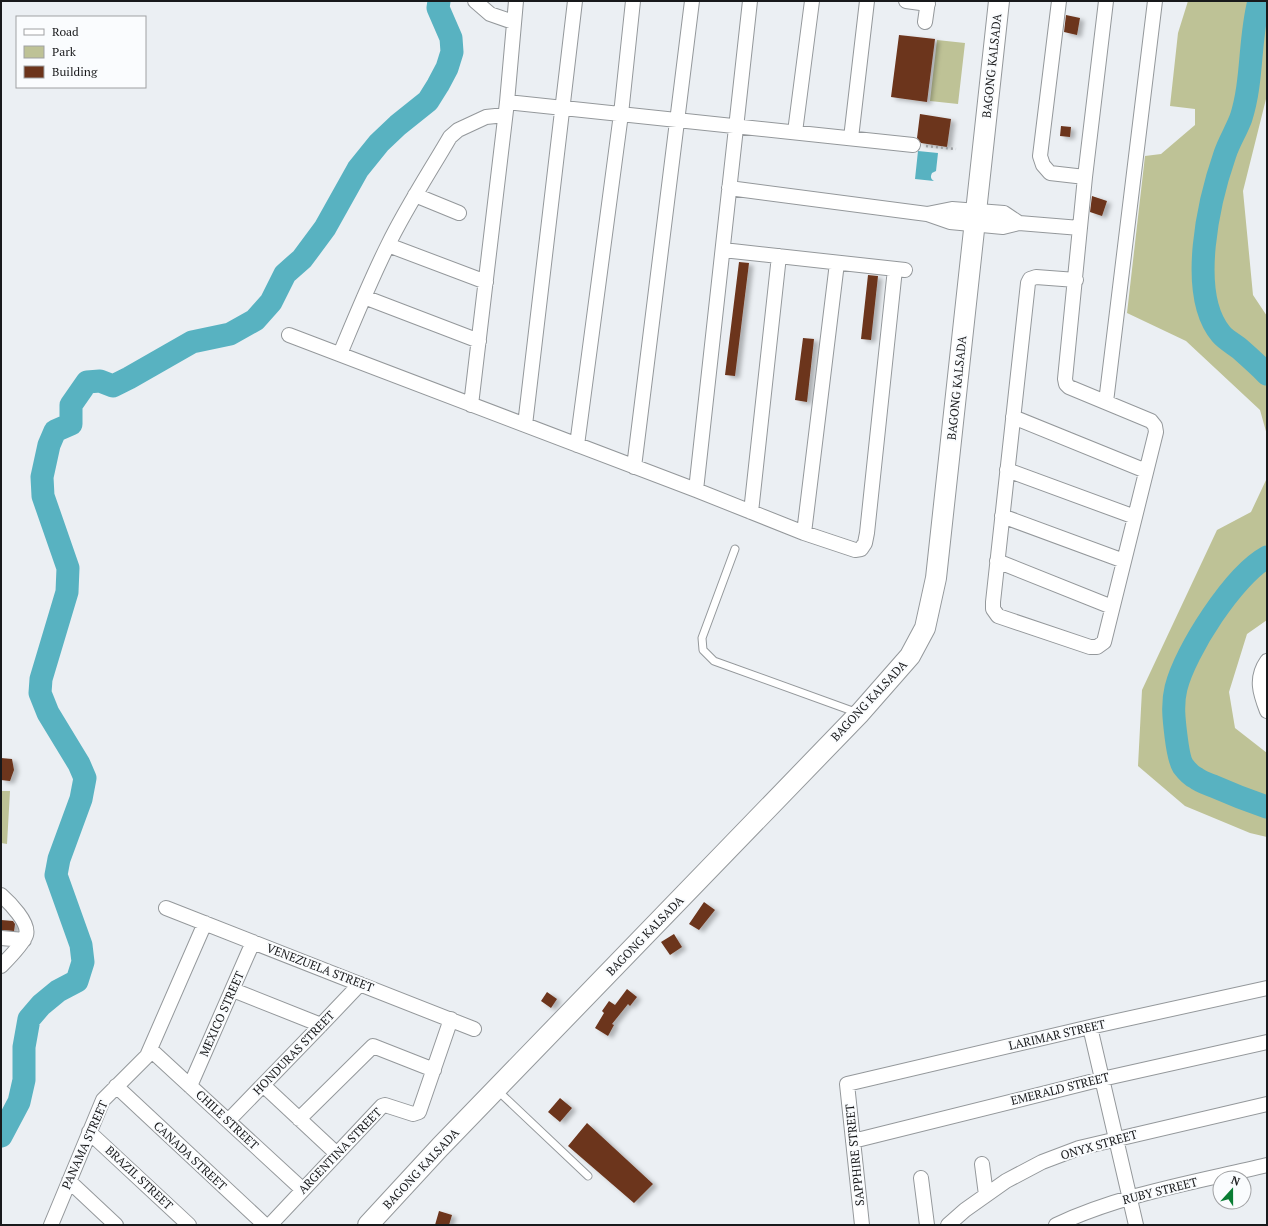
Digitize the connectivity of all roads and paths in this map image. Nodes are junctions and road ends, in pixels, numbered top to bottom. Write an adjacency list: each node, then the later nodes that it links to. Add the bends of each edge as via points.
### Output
1 (475, 1): 15 (street, via 490,14)
2 (516, 1): 15 (street)
3 (575, 1): 18 (street)
4 (633, 1): 19 (street)
5 (692, 1): 20 (street)
6 (750, 1): 21 (street)
7 (812, 1): 22 (street)
8 (867, 1): 23 (street)
9 (906, 1): 14 (street)
10 (999, 1): 30 (street, BAGONG KALSADA)
11 (1059, 1): 26 (street, via 1040,156 1050,173)
12 (1106, 1): 26 (street)
13 (1155, 1): 42 (street)
14 (928, 2): 16 (street)
15 (513, 22): 17 (street)
16 (925, 22)
17 (506, 108): 18 (street); 28 (street, via 458,130 450,137); 37 (street)
18 (563, 108): 19 (street); 45 (street)
19 (621, 114): 20 (street); 46 (street)
20 (677, 120): 21 (street); 47 (street)
21 (736, 126): 22 (street); 27 (street)
22 (795, 132): 23 (street)
23 (851, 138): 24 (street)
24 (913, 145): 25 (path)
25 (956, 149)
26 (1085, 177): 31 (street)
27 (729, 188): 30 (street, via 927,214 950,222); 33 (street)
28 (415, 194): 29 (street); 32 (street)
29 (459, 213)
30 (976, 218): 31 (street, via 1003,227 1019,223); 61 (street, BAGONG KALSADA, via 936,578 926,628 910,656)
31 (1080, 228): 36 (street)
32 (388, 245): 37 (street); 38 (street)
33 (723, 250): 34 (street); 50 (street)
34 (779, 256): 35 (street); 51 (street)
35 (837, 263): 54 (street); 54 (street, via 900,270 865,543 861,549 855,550)
36 (1076, 280): 42 (street, via 1066,384); 44 (street, via 1036,277 1028,283)
37 (486, 282): 40 (street)
38 (364, 297): 40 (street); 41 (street)
39 (290, 335): 41 (street)
40 (479, 341): 43 (street)
41 (340, 354): 43 (street)
42 (1106, 402): 49 (street, via 1155,426 1156,432)
43 (471, 404): 45 (street)
44 (1013, 417): 48 (street); 49 (street)
45 (525, 425): 46 (street)
46 (577, 445): 47 (street)
47 (634, 467): 50 (street)
48 (1007, 470): 52 (street); 53 (street)
49 (1146, 471): 53 (street)
50 (696, 490): 51 (street)
51 (751, 512): 54 (street)
52 (1002, 516): 56 (street); 57 (street)
53 (1135, 517): 57 (street)
54 (804, 532)
55 (735, 549): 61 (lane, via 702,638 703,650 714,661)
56 (997, 561): 58 (street); 58 (street, via 993,609 998,616 1096,647 1104,642)
57 (1124, 561): 58 (street)
58 (1112, 607)
59 (1267, 661): 60 (street, via 1259,681)
60 (1267, 711)
61 (860, 713): 84 (street, BAGONG KALSADA)
62 (1, 895): 66 (street, via 26,926)
63 (166, 908): 64 (street, VENEZUELA STREET)
64 (205, 923): 67 (street, VENEZUELA STREET); 77 (street, PANAMA STREET)
65 (1, 938): 66 (street)
66 (24, 940): 68 (street)
67 (253, 942): 69 (street, VENEZUELA STREET); 71 (street, MEXICO STREET)
68 (1, 966)
69 (360, 984): 72 (street, VENEZUELA STREET); 73 (street, HONDURAS STREET)
70 (1267, 988): 74 (street, LARIMAR STREET)
71 (233, 990): 73 (street); 83 (street, MEXICO STREET)
72 (450, 1020): 75 (street, VENEZUELA STREET); 78 (street, ARGENTINA STREET)
73 (321, 1025): 81 (street, HONDURAS STREET)
74 (1090, 1027): 79 (street); 80 (street, LARIMAR STREET)
75 (474, 1029)
76 (1267, 1042): 79 (street, EMERALD STREET)
77 (151, 1050): 82 (street, PANAMA STREET); 83 (street, CHILE STREET)
78 (434, 1070): 86 (street, via 373,1046); 91 (street, ARGENTINA STREET, via 419,1112 413,1114 382,1106)
79 (1102, 1079): 89 (street); 90 (street, EMERALD STREET)
80 (847, 1084): 90 (street, SAPPHIRE STREET)
81 (263, 1085): 86 (street); 87 (street, HONDURAS STREET)
82 (116, 1086): 88 (street, PANAMA STREET, via 103,1100); 103 (street, CANADA STREET)
83 (190, 1086): 87 (street, CHILE STREET)
84 (497, 1090): 94 (lane); 105 (street, BAGONG KALSADA)
85 (1267, 1104): 89 (street, ONYX STREET)
86 (299, 1119): 91 (street)
87 (228, 1120): 97 (street, CHILE STREET)
88 (90, 1132): 96 (street, PANAMA STREET); 102 (street, BRAZIL STREET)
89 (1116, 1139): 98 (street, ONYX STREET, via 1079,1148 1042,1162); 99 (street)
90 (853, 1141): 106 (street, SAPPHIRE STREET)
91 (337, 1154): 97 (street, ARGENTINA STREET)
92 (982, 1164): 98 (street)
93 (1267, 1165): 99 (street, RUBY STREET)
94 (588, 1176)
95 (921, 1178): 107 (street)
96 (69, 1181): 100 (street, PANAMA STREET); 101 (street)
97 (303, 1190): 104 (street, ARGENTINA STREET)
98 (986, 1195): 108 (street, ONYX STREET)
99 (1131, 1198): 109 (street, RUBY STREET, via 1080,1214); 110 (street)
100 (51, 1225)
101 (116, 1225)
102 (189, 1225)
103 (265, 1225)
104 (270, 1225)
105 (368, 1225)
106 (862, 1225)
107 (926, 1225)
108 (948, 1225)
109 (1056, 1225)
110 (1136, 1225)

